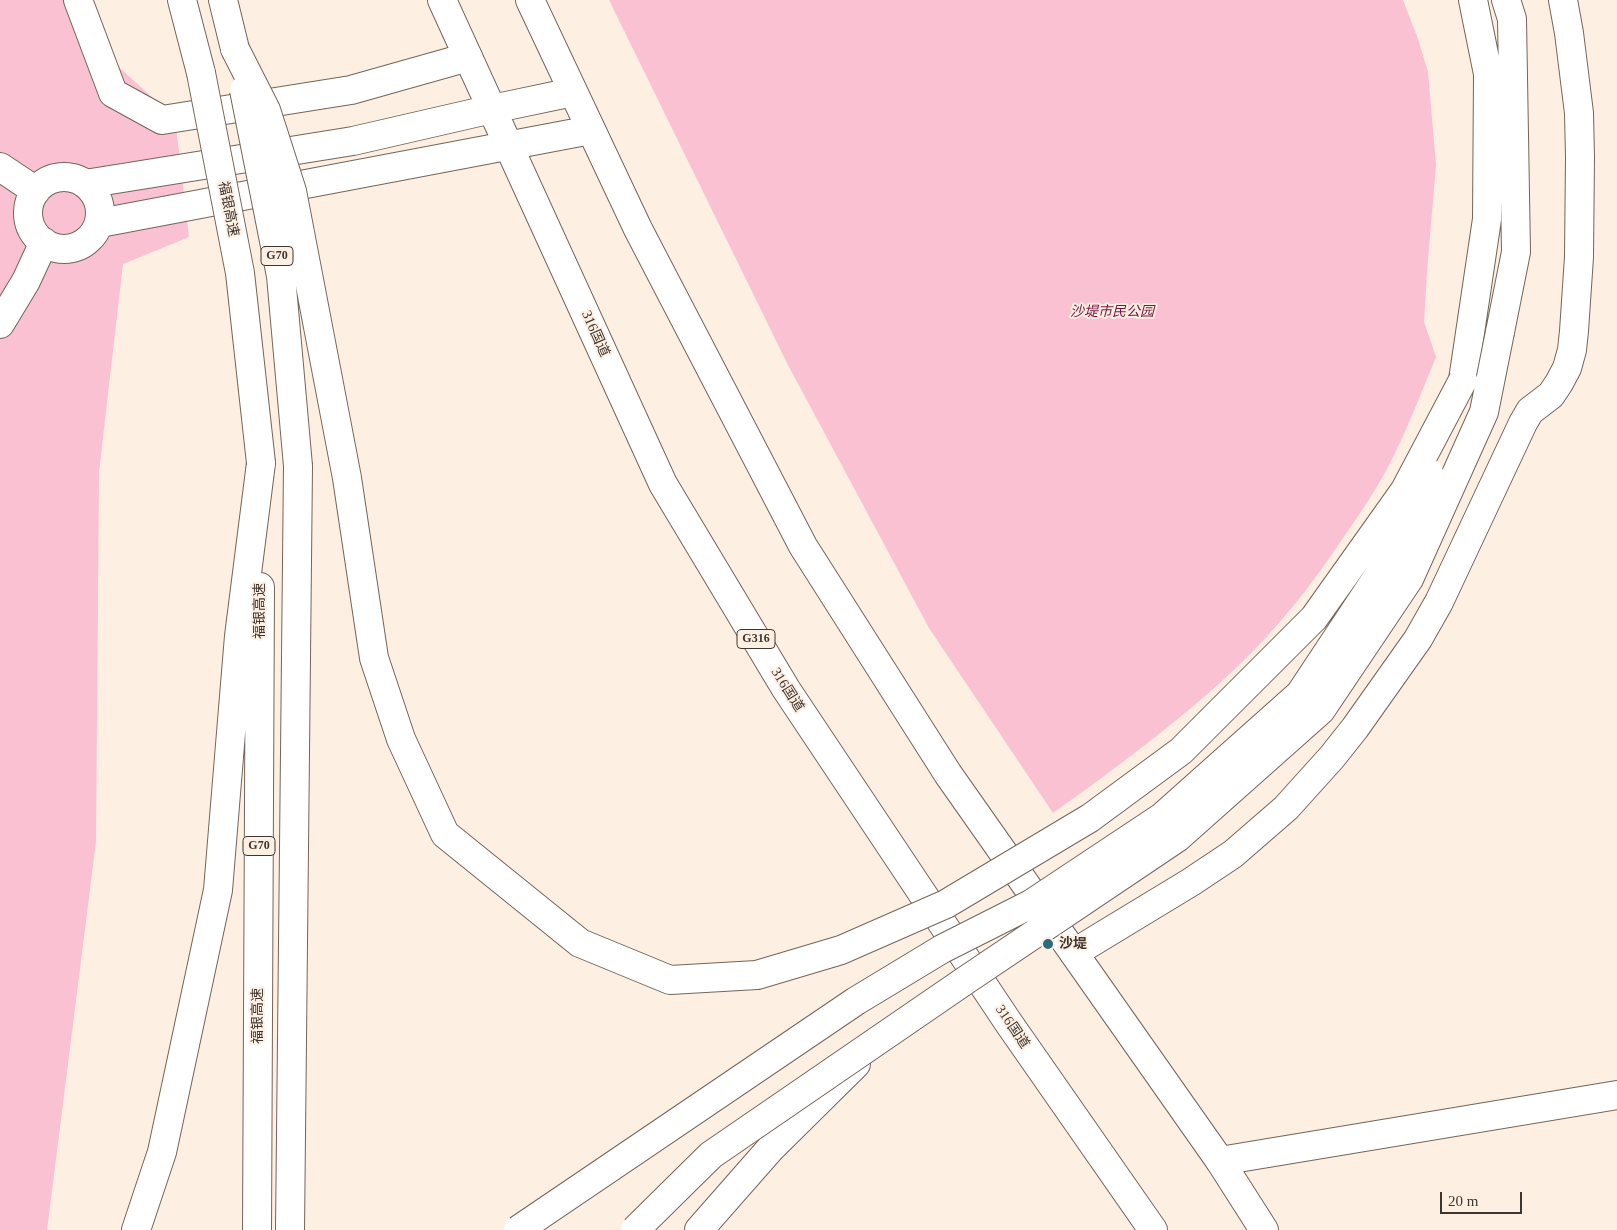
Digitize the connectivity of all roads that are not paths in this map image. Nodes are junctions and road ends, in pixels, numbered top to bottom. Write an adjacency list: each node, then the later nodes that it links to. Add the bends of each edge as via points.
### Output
1 (78, 0): 10 (main road, via 113,93 162,120 351,90)
2 (182, 0): 22 (main road, 福银高速 / G70, bridge, via 201,73 240,272)
3 (224, 0): 9 (main road, G70)
4 (442, 0): 10 (main road, 316国道 / G316)
5 (530, 0): 11 (main road)
6 (1472, 0): 21 (main road, via 1488,74 1487,219)
7 (1506, 0): 24 (main road, bridge, via 1512,19 1516,252 1484,412 1409,579 1321,710 1177,838)
8 (1563, 0): 23 (main road, via 1579,113 1580,157 1579,257 1572,350 1567,368 1551,395 1530,411 1522,423 1439,602 1418,639 1332,757 1286,808 1232,854)
9 (235, 49): 21 (main road, bridge, via 266,110 292,191 347,478 374,658 401,739 444,834 580,943 670,980 757,975 841,950 946,904 1090,818 1181,752 1314,618 1405,490); 29 (main road, G70, bridge, via 281,276 298,466)
10 (468, 57): 12 (main road, 316国道 / G316)
11 (573, 92): 12 (main road); 13 (main road)
12 (492, 109): 14 (main road, 316国道 / G316); 16 (main road, via 353,141)
13 (591, 130): 14 (main road); 23 (main road, via 638,229 803,546 948,774)
14 (509, 145): 18 (main road); 33 (main road, 316国道 / G316, via 663,484 786,689 1008,1022)
15 (0, 167): 17 (main road)
16 (85, 184): 17 (main road, via 64,177 44,183); 18 (main road, via 98,201)
17 (36, 191): 19 (main road, via 31,199 28,218 36,236)
18 (100, 223): 19 (main road, via 96,232 81,246 61,249)
19 (44, 242): 20 (main road, via 26,281)
20 (0, 324)
21 (1462, 380): 30 (main road, bridge, via 1408,531 1300,694 1162,817 1031,904 942,949 856,1001)
22 (261, 463): 27 (main road, via 239,636 218,890 162,1152); 28 (main road, 福银高速 / G70)
23 (1074, 954): 26 (main road)
24 (885, 1035): 31 (main road, bridge, via 711,1155); 32 (main road, bridge, via 771,1148)
25 (1617, 1095): 26 (main road)
26 (1220, 1161): 34 (main road)
27 (136, 1230)
28 (257, 1230)
29 (290, 1230)
30 (518, 1230)
31 (635, 1230)
32 (699, 1230)
33 (1153, 1230)
34 (1264, 1230)

